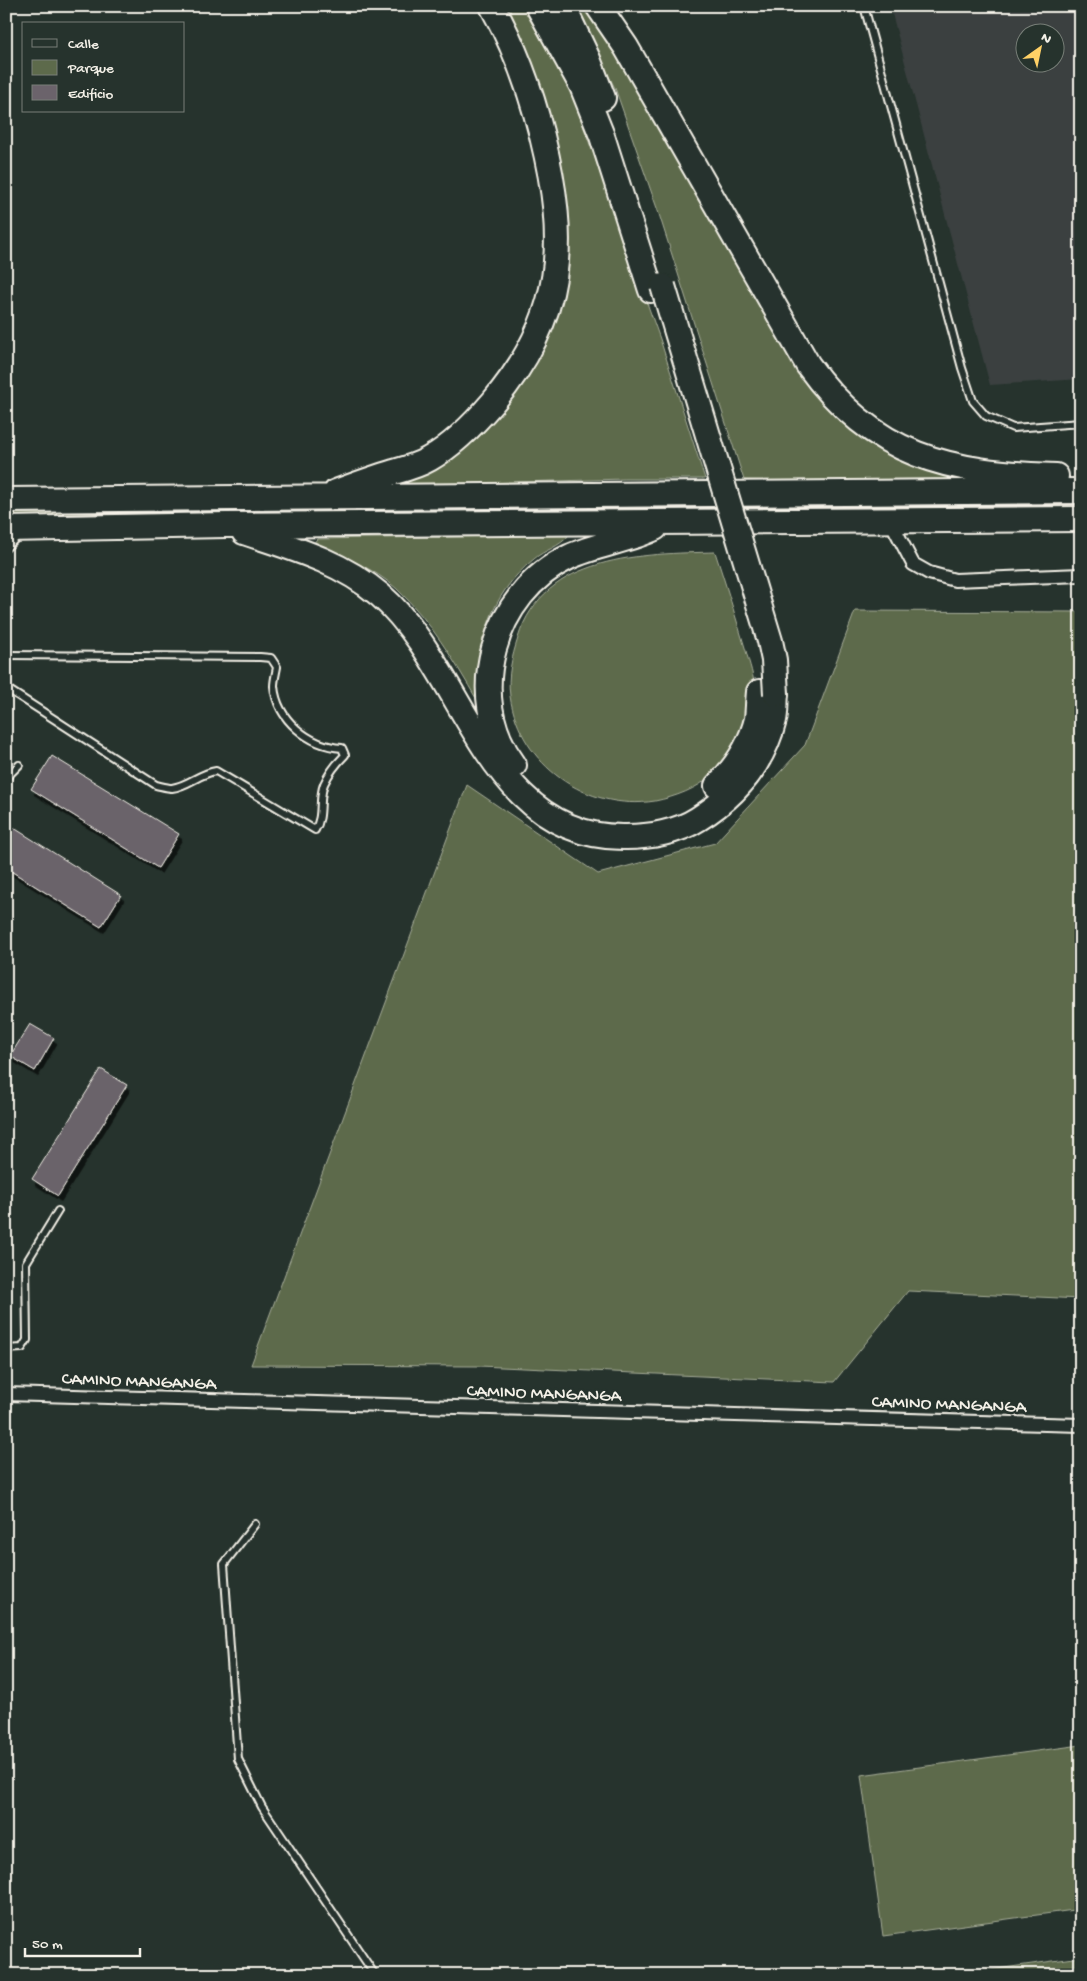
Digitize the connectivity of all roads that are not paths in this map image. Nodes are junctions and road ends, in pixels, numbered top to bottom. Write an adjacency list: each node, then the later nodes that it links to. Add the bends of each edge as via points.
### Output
1 (492, 6): 10 (highway, via 526,81 553,185 557,254 553,288 544,321 530,352 509,384 455,441 428,460)
2 (538, 6): 6 (highway, via 582,86)
3 (562, 6): 6 (highway, via 588,59 611,119)
4 (598, 6): 8 (highway, via 626,47 808,365 824,388 849,413 903,448 929,460 1010,475 1067,476)
5 (864, 6): 7 (lane, via 973,401 986,416 1013,428)
6 (657, 288): 23 (highway)
7 (1081, 424)
8 (1081, 485)
9 (1081, 491): 11 (highway)
10 (321, 498): 11 (highway); 12 (highway)
11 (410, 498): 17 (street)
12 (6, 500)
13 (1081, 519): 14 (highway)
14 (890, 520): 15 (highway); 20 (street, via 913,564 929,573 955,580)
15 (666, 522): 17 (highway); 23 (highway, via 638,536 591,548 568,558 548,570 513,605 500,626 489,676 496,734 508,758 526,782 555,806 590,822 627,827 665,820 706,796 726,777 743,754)
16 (226, 525): 17 (highway); 18 (highway); 23 (highway, via 316,556 339,567 380,595 424,647 491,758 511,783 532,805 559,822 582,831 610,838 637,837 694,822 716,808 738,788 755,766 767,740 774,719)
17 (411, 525)
18 (16, 529): 19 (lane)
19 (6, 548)
20 (1081, 575)
21 (6, 655): 22 (lane, via 271,658 277,667 274,686 282,715 306,737 330,748 342,748 346,755 335,765 324,785 320,822 315,830 216,771 206,772 170,788 156,785)
22 (6, 688)
23 (768, 693)
24 (19, 765): 25 (lane)
25 (6, 778)
26 (58, 1211): 27 (lane, via 26,1263 27,1340 22,1348)
27 (6, 1349)
28 (6, 1394): 29 (street, CAMINO MANGANGA)
29 (1081, 1425)
30 (255, 1524): 31 (lane, via 224,1564 238,1759 262,1806)
31 (375, 1975)

